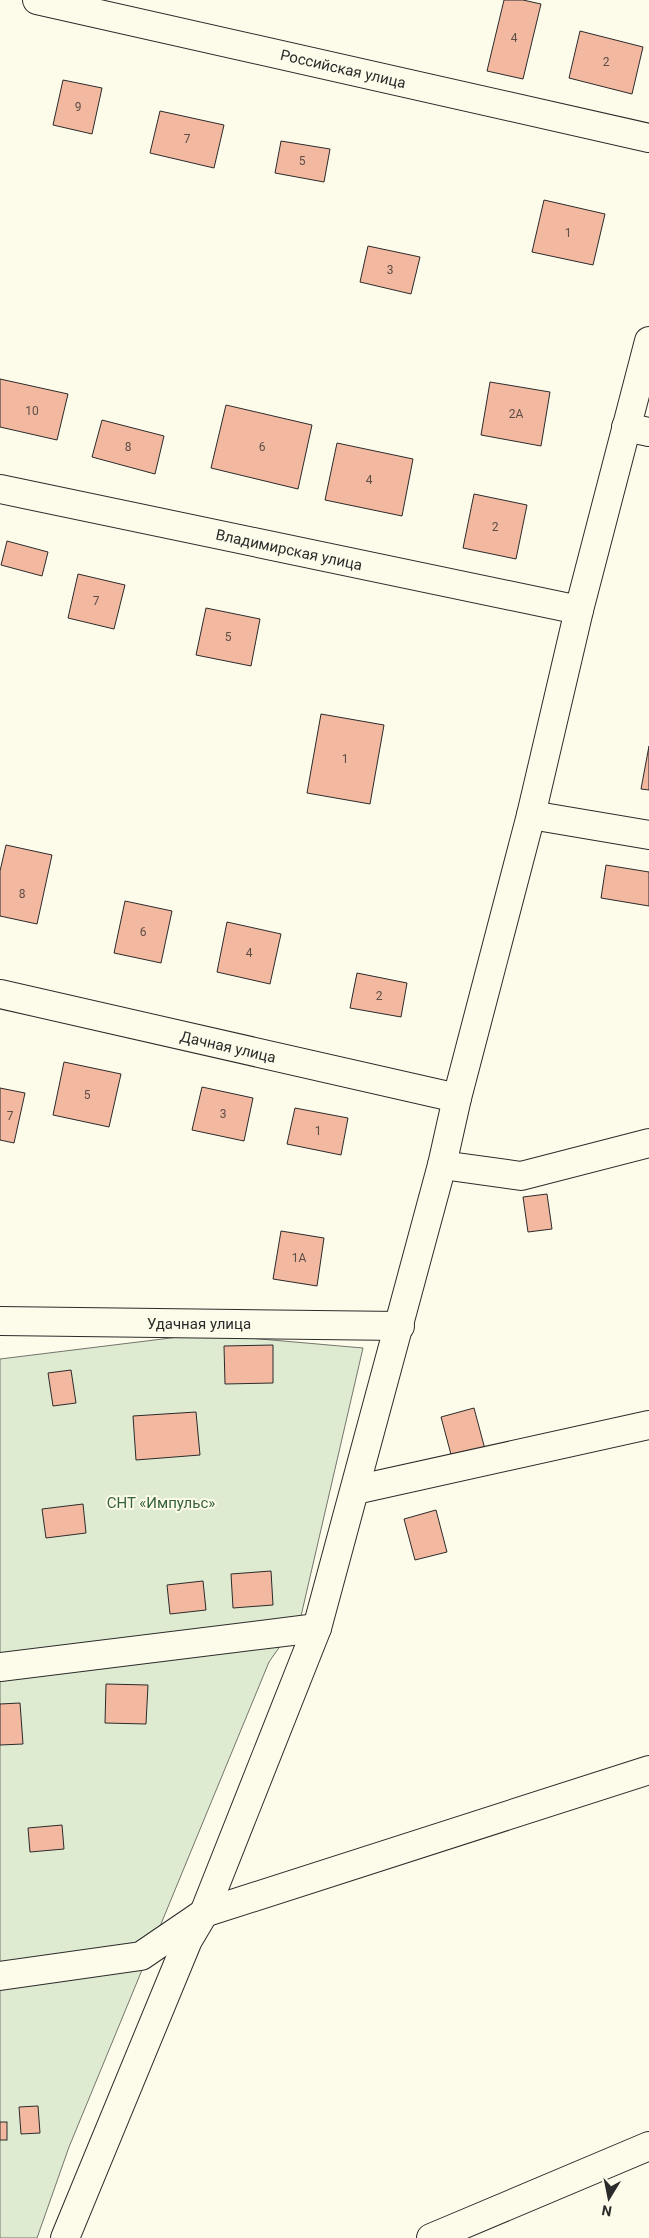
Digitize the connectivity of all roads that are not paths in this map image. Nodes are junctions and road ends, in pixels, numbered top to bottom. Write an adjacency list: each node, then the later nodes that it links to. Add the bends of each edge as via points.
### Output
1 (37, 0): 2 (street, Российская улица)
2 (649, 138)
3 (649, 341): 4 (street)
4 (638, 430): 6 (street)
5 (0, 489): 6 (street, Владимирская улица)
6 (579, 610): 7 (street)
7 (531, 816): 8 (street); 10 (street)
8 (649, 835)
9 (0, 994): 10 (street, Дачная улица)
10 (457, 1098): 12 (street)
11 (649, 1142): 12 (street, via 520,1176)
12 (442, 1165): 14 (street)
13 (3, 1324): 14 (street, Удачная улица)
14 (400, 1326): 16 (street)
15 (649, 1425): 16 (street)
16 (355, 1490): 17 (street)
17 (317, 1628): 18 (street); 20 (street)
18 (0, 1667)
19 (649, 1770): 20 (street)
20 (204, 1913): 21 (street, via 141,1956); 23 (street, via 188,1940)
21 (0, 1976)
22 (649, 2146): 24 (street)
23 (65, 2238)
24 (431, 2238)

